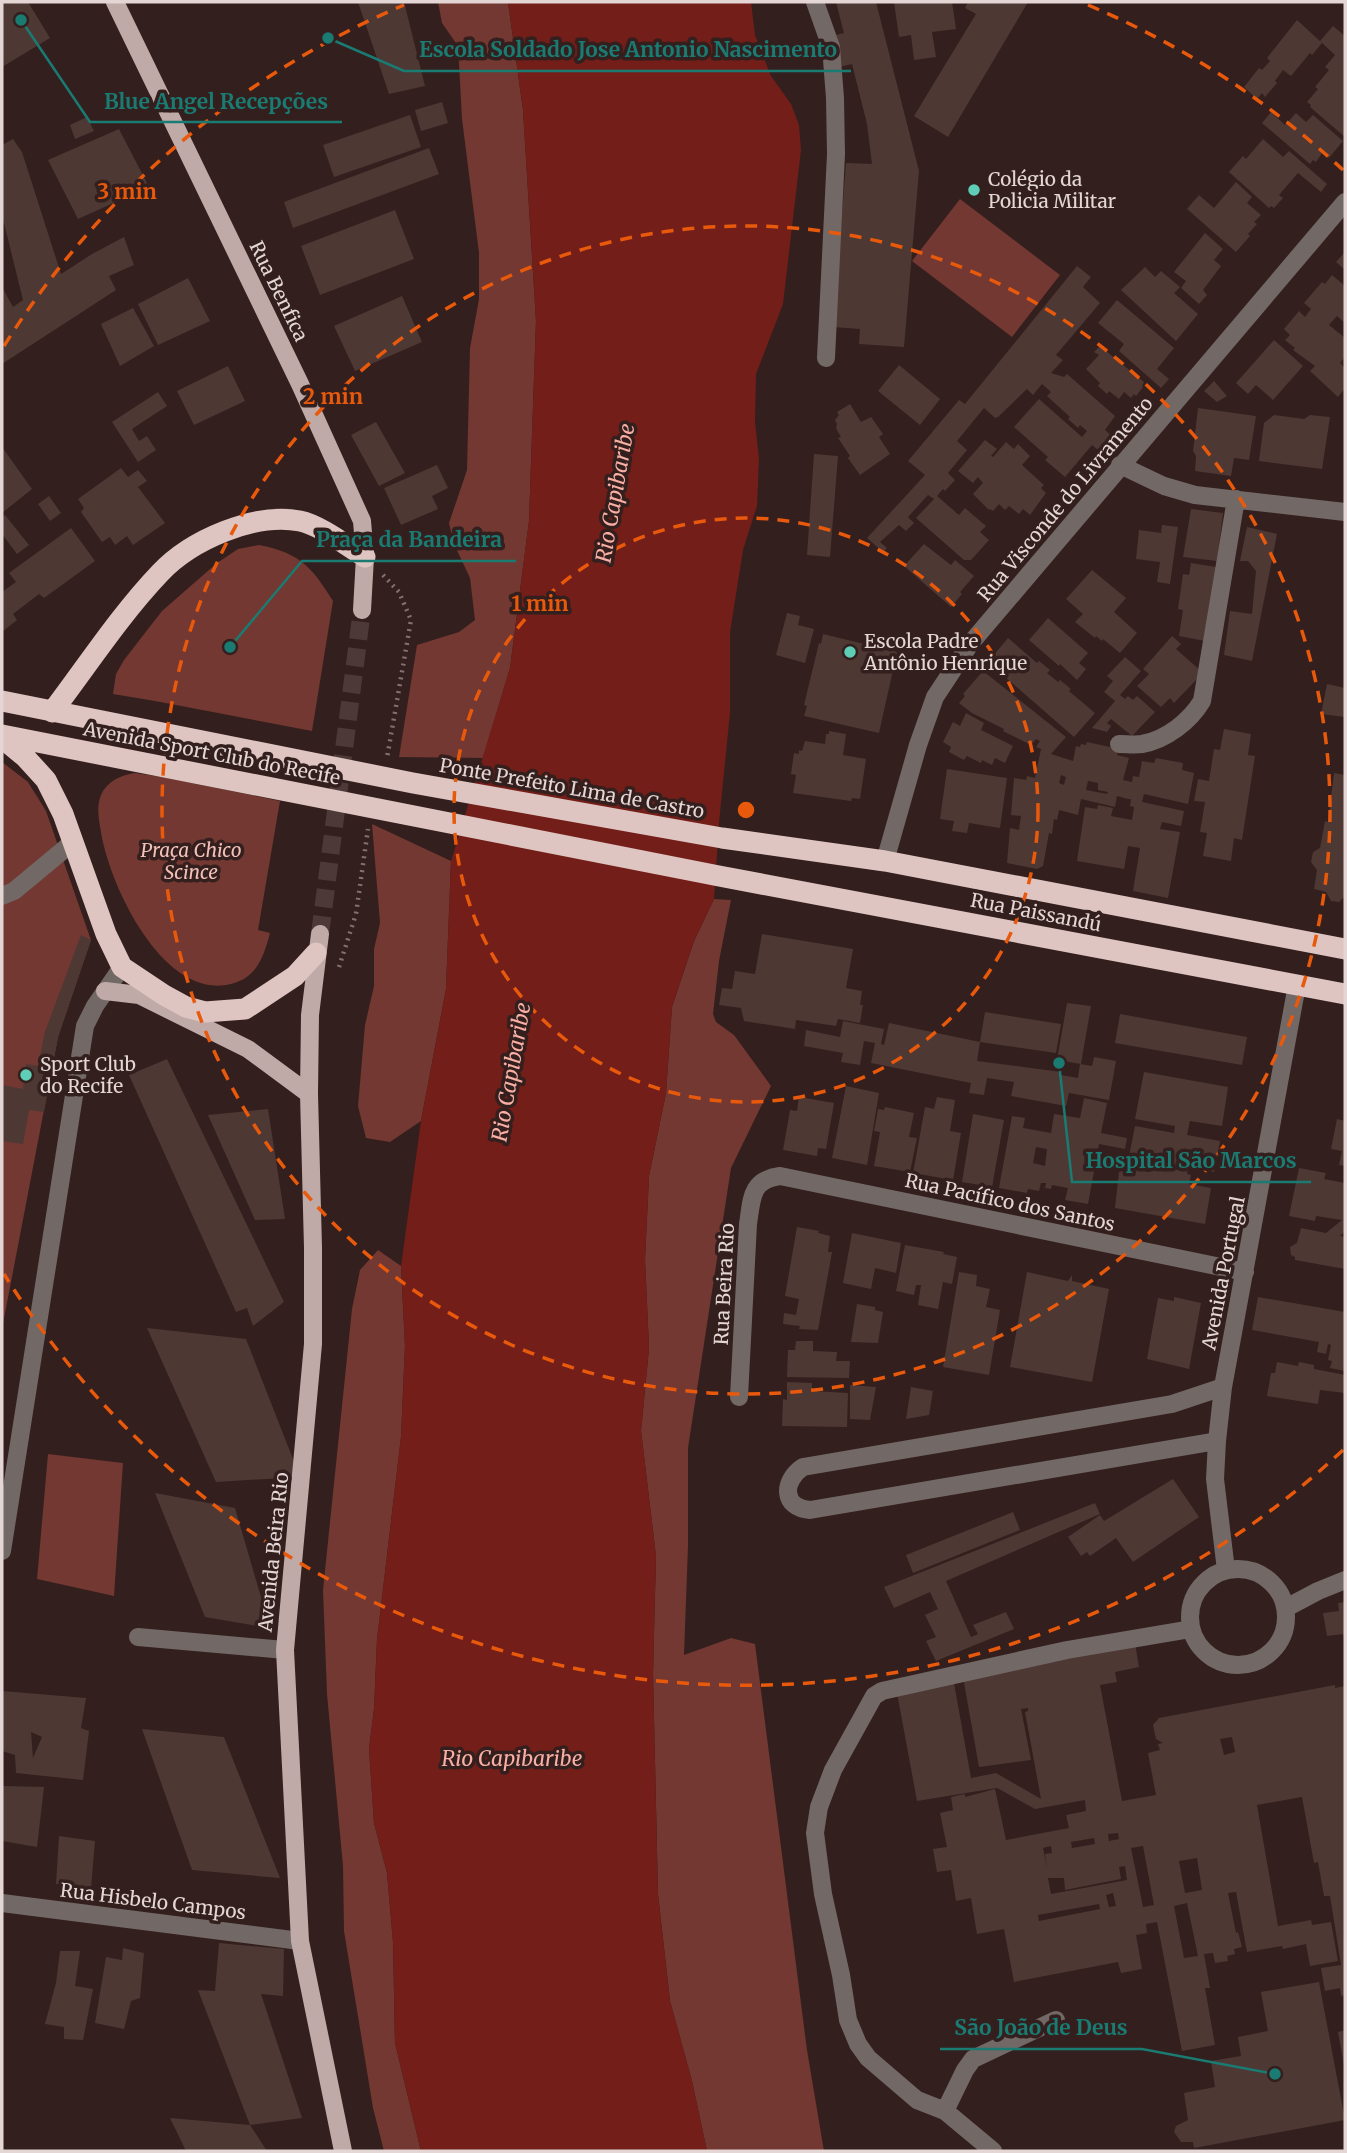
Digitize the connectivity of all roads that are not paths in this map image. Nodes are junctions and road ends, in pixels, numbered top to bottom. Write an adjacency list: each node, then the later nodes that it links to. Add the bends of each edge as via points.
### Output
1 (115, 2): 8 (main road, Rua Benfica, via 349,491 362,521)
2 (815, 2): 4 (street, via 831,47 835,98)
3 (1345, 202): 5 (street, Rua Visconde do Livramento)
4 (826, 358)
5 (1120, 465): 6 (street, via 1186,492); 17 (street, Rua Visconde do Livramento, via 970,645 935,697)
6 (1236, 499): 7 (street); 13 (street, via 1202,701 1167,734 1144,744)
7 (1345, 512)
8 (365, 557): 9 (main road, Rua Benfica); 11 (highway, via 303,522 282,519 229,530 190,548 161,571)
9 (362, 610)
10 (2, 701): 11 (highway, Avenida Sport Club do Recife)
11 (52, 712): 14 (highway, Avenida Sport Club do Recife)
12 (2, 736): 16 (highway, via 46,780); 18 (highway, Avenida Sport Club do Recife)
13 (1119, 744)
14 (414, 783): 15 (highway, Ponte Prefeito Lima de Castro)
15 (722, 838): 17 (highway, Rua Paissandú)
16 (73, 842): 19 (street); 22 (highway)
17 (885, 861): 21 (highway, Rua Paissandú)
18 (719, 876): 23 (highway, Rua Paissandú)
19 (2, 896)
20 (318, 944): 22 (highway, via 295,976 245,1009 205,1012 186,1007); 26 (main road, Avenida Beira Rio, via 310,1015)
21 (1345, 949)
22 (122, 967): 24 (street)
23 (1297, 985): 25 (highway, Rua Paissandú); 28 (street, Avenida Portugal)
24 (105, 991): 26 (main road, via 139,995 248,1049); 32 (street, via 85,1026)
25 (1345, 993)
26 (309, 1094): 38 (main road, Avenida Beira Rio, via 313,1344)
27 (766, 1178): 28 (street, Rua Pacífico dos Santos, via 780,1177); 30 (street, Rua Beira Rio, via 752,1198 748,1224)
28 (1245, 1272): 29 (street, Avenida Portugal)
29 (1223, 1387): 31 (street, Avenida Portugal); 31 (street, via 1172,1404 803,1467 792,1476 788,1491 797,1508 810,1510)
30 (739, 1397)
31 (1217, 1441): 33 (street, Avenida Portugal, via 1216,1494)
32 (2, 1550)
33 (1226, 1570): 35 (street, via 1244,1569 1267,1577 1280,1591); 36 (street, via 1203,1584 1193,1597)
34 (1345, 1580): 35 (street)
35 (1286, 1608): 36 (street, via 1281,1640 1270,1653 1240,1665 1210,1656)
36 (1191, 1629): 42 (street, via 1067,1650 882,1691 874,1696 833,1770 815,1833 848,2020 868,2058 917,2100)
37 (138, 1637): 38 (street)
38 (285, 1650): 40 (main road, Avenida Beira Rio)
39 (2, 1903): 40 (street, Rua Hisbelo Campos)
40 (300, 1941): 43 (main road, Avenida Beira Rio)
41 (1056, 2020): 42 (street, via 973,2059)
42 (945, 2111): 44 (street)
43 (343, 2151)
44 (993, 2151)

